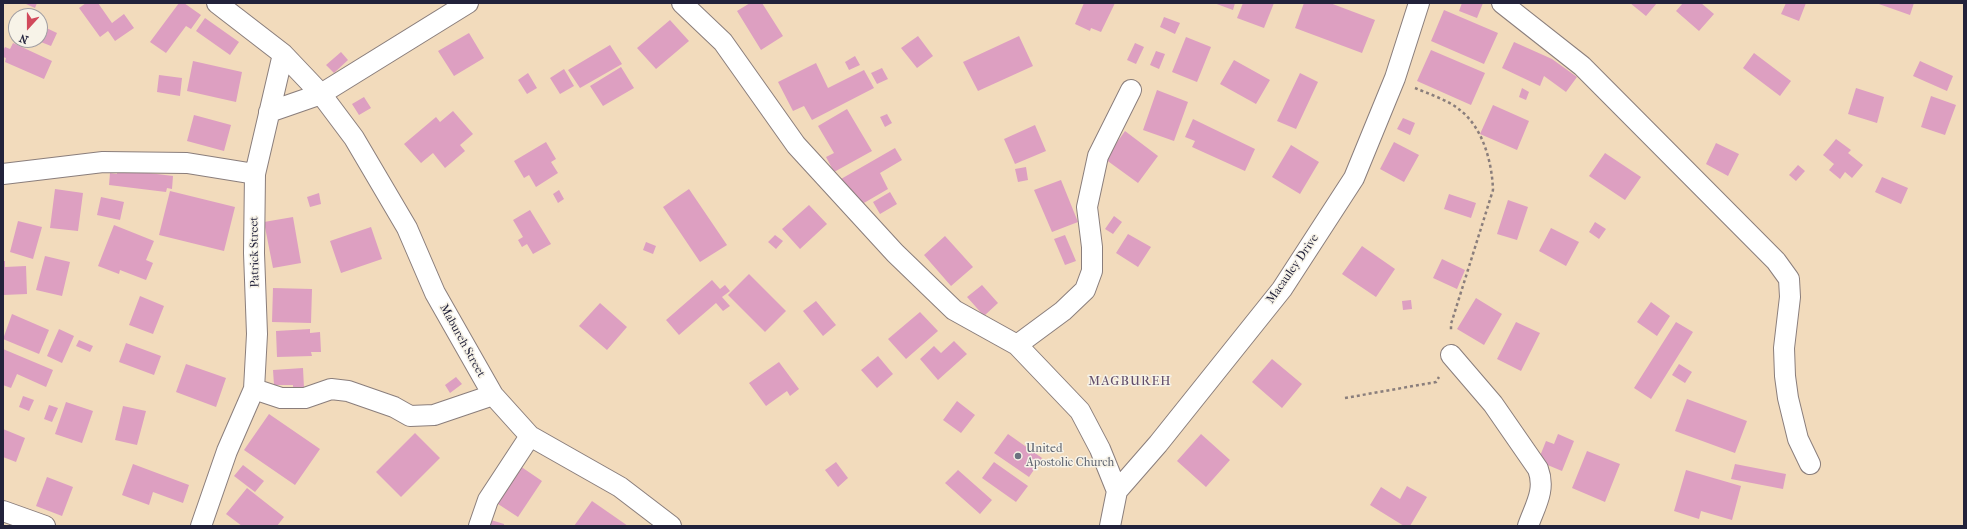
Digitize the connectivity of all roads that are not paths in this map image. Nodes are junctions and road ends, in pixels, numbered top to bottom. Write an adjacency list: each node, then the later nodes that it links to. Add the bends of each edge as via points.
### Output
1 (217, 3): 6 (street)
2 (468, 3): 8 (street)
3 (682, 3): 12 (street, via 723,42 796,145 895,253 954,310)
4 (1419, 3): 18 (street, Macauley Drive, via 1395,78 1354,178 1282,289 1158,444)
5 (1502, 3): 17 (street, via 1582,66 1776,261 1789,279 1790,297 1784,348 1785,376 1798,439)
6 (283, 54): 8 (street, Mabureh Street); 9 (street, Patrick Street)
7 (1131, 90): 12 (street, via 1098,156 1087,207 1092,271 1085,290 1064,311)
8 (320, 94): 9 (street); 15 (street, Mabureh Street, via 354,138 407,228 435,293)
9 (269, 112): 11 (street, Patrick Street)
10 (3, 174): 11 (street, via 103,162 187,163)
11 (255, 174): 14 (street, Patrick Street, via 257,334)
12 (1017, 345): 18 (street, via 1080,411 1100,449)
13 (1451, 355): 25 (street, via 1493,404 1538,469 1542,489)
14 (254, 389): 15 (street, via 281,398 304,398 331,389 348,391 394,407 410,416 434,415); 21 (street, Patrick Street, via 227,451)
15 (493, 395): 16 (street, Mabureh Street)
16 (530, 436): 22 (street, via 488,500); 23 (street, Mabureh Street, via 620,487)
17 (1810, 464)
18 (1117, 491): 24 (street, Macauley Drive)
19 (3, 511): 20 (street)
20 (45, 526)
21 (201, 526)
22 (479, 526)
23 (671, 526)
24 (1110, 526)
25 (1528, 526)

